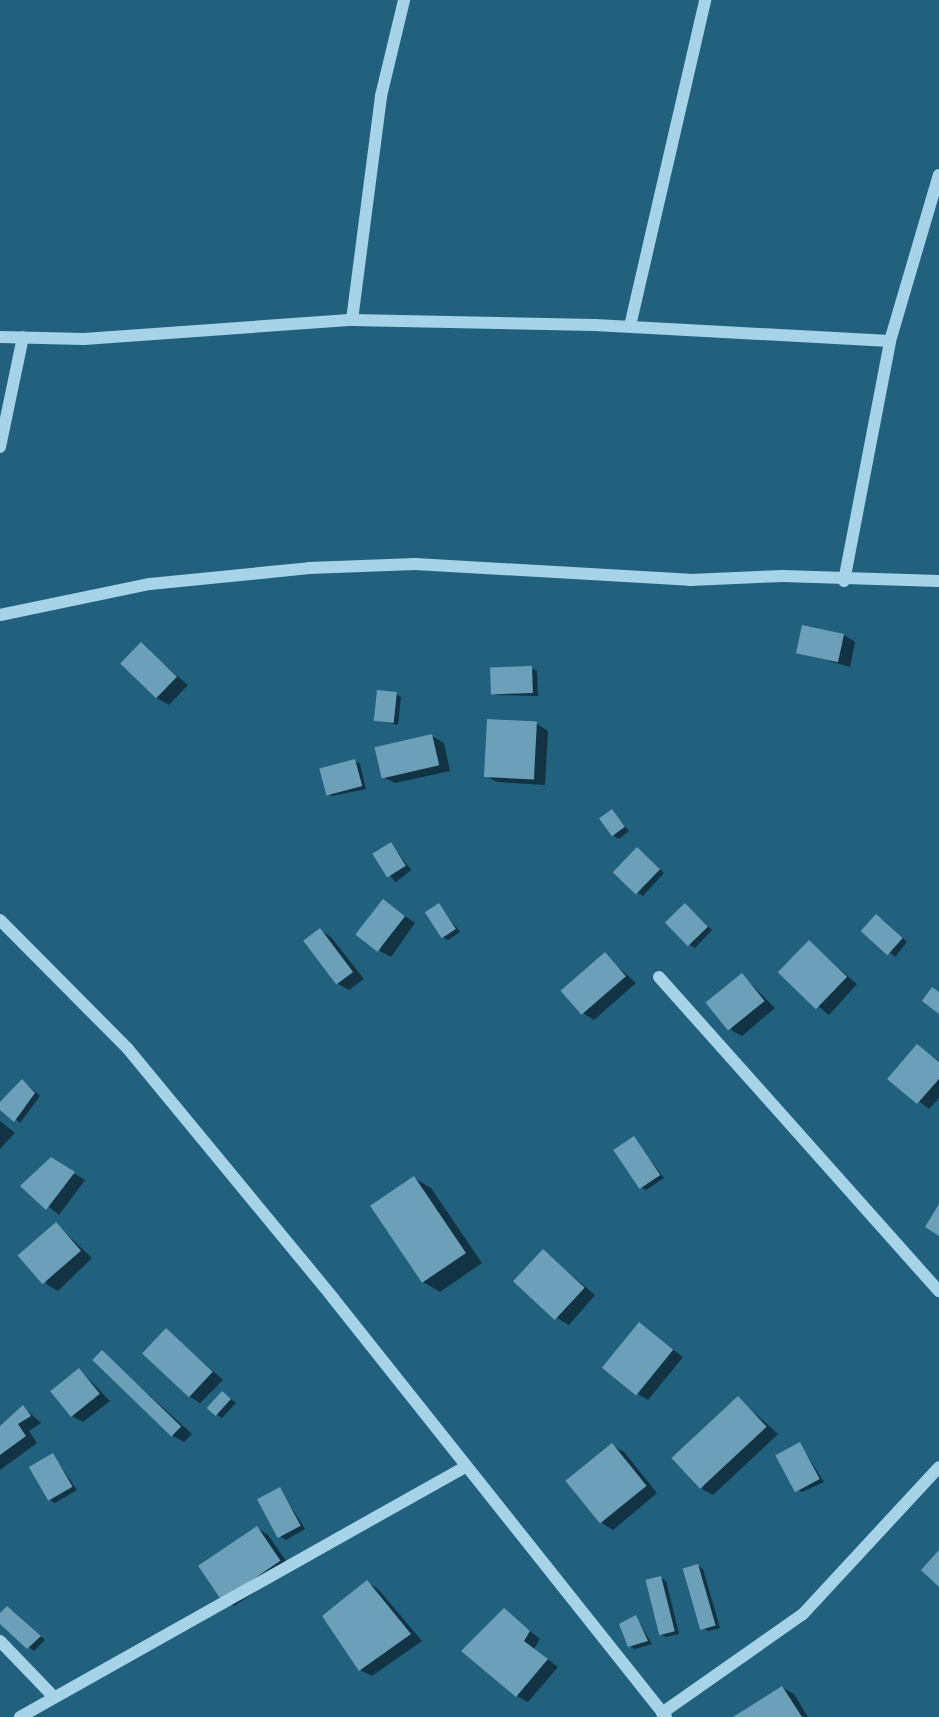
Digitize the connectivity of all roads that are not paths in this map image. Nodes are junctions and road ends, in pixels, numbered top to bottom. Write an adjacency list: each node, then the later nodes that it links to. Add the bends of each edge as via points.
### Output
1 (404, 0): 4 (street, via 381,96)
2 (705, 0): 5 (street)
3 (939, 175): 8 (street)
4 (352, 320): 5 (street); 7 (street, via 84,339)
5 (630, 326): 8 (street)
6 (0, 337): 7 (street)
7 (23, 337): 9 (street)
8 (890, 341): 10 (street)
9 (0, 447)
10 (844, 581): 11 (street); 12 (street, via 783,576 690,580 415,564 309,568 150,584)
11 (939, 581)
12 (0, 615)
13 (3, 929): 16 (street, via 128,1049)
14 (659, 977): 15 (street)
15 (939, 1291)
16 (466, 1467): 19 (street); 20 (street)
17 (939, 1467): 20 (street, via 803,1614)
18 (0, 1641): 19 (street)
19 (52, 1696): 21 (street)
20 (664, 1715)
21 (20, 1717)

